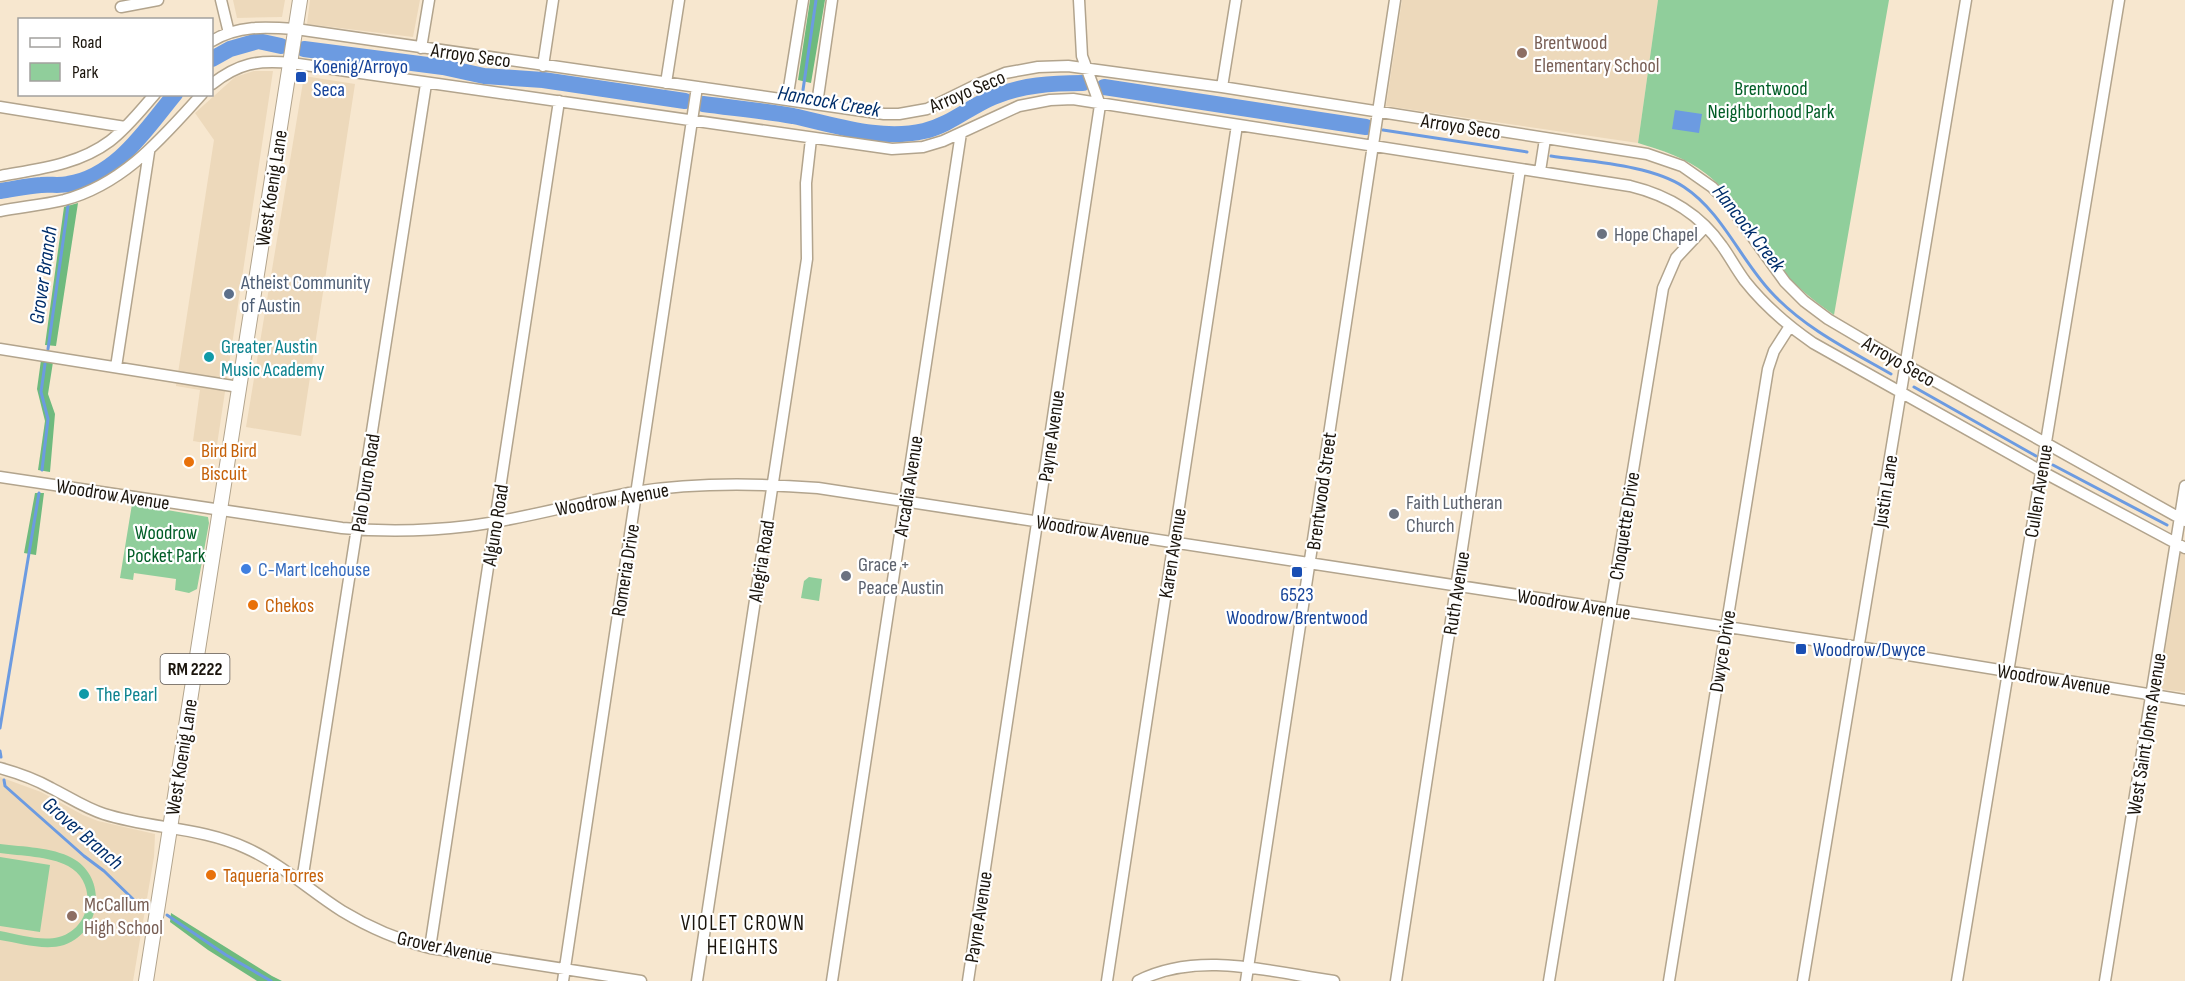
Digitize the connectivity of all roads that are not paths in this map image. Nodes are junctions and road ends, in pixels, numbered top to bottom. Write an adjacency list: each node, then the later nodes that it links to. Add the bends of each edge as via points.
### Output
1 (158, 0): 14 (street)
2 (221, 0): 16 (street)
3 (300, 0): 15 (main road, West Koenig Lane / RM 2222)
4 (429, 0): 18 (street)
5 (553, 0): 20 (street)
6 (679, 0): 23 (street)
7 (803, 0): 29 (street)
8 (832, 0): 31 (street)
9 (1079, 0): 21 (street, Payne Avenue, via 1082,56)
10 (1236, 0): 26 (street)
11 (1395, 0): 34 (street, Brentwood Street)
12 (1966, 0): 50 (street, Justin Lane)
13 (2119, 0): 54 (street, Cullen Avenue)
14 (121, 7)
15 (296, 29): 16 (street, Arroyo Seco, via 260,27); 18 (street, Arroyo Seco); 19 (main road, West Koenig Lane / RM 2222)
16 (229, 33): 17 (street, Arroyo Seco)
17 (213, 41)
18 (421, 48): 20 (street, Arroyo Seco)
19 (291, 63): 22 (street, Arroyo Seco, via 251,63); 24 (street, Arroyo Seco); 52 (main road, West Koenig Lane / RM 2222)
20 (543, 66): 23 (street, Arroyo Seco)
21 (1088, 68): 26 (street, Arroyo Seco); 31 (street, Arroyo Seco, via 1054,65 1005,73 913,113 884,114); 32 (street, Payne Avenue)
22 (213, 83)
23 (666, 83): 25 (street, Arroyo Seco)
24 (426, 84): 30 (street, Arroyo Seco); 65 (street, Palo Duro Road)
25 (697, 87): 29 (street, Arroyo Seco); 35 (street, Romeria Drive)
26 (1222, 87): 34 (street, Arroyo Seco)
27 (153, 96): 37 (street)
28 (200, 96): 42 (street)
29 (787, 100): 31 (street, Arroyo Seco)
30 (559, 101): 35 (street, Arroyo Seco); 63 (street, Alguno Road)
31 (817, 104)
32 (1100, 105): 36 (street, Arroyo Seco); 38 (street, Arroyo Seco, via 1073,99 1028,104 1002,112); 64 (street, Payne Avenue)
33 (0, 107): 37 (street)
34 (1378, 112): 40 (street, Arroyo Seco); 41 (street, Brentwood Street)
35 (692, 120): 39 (street, Arroyo Seco); 59 (street, Romeria Drive)
36 (1237, 125): 41 (street, Arroyo Seco); 66 (street, Karen Avenue)
37 (125, 127): 45 (street, via 101,147 73,160)
38 (962, 133): 39 (street, Arroyo Seco, via 933,144 902,149); 60 (street, Arcadia Avenue)
39 (811, 139): 57 (street, Alegria Road, via 806,183 807,259)
40 (1545, 139): 44 (street); 50 (street, Arroyo Seco, via 1644,154 1693,172 1728,203 1777,273 1804,301 1827,319)
41 (1372, 146): 43 (street, Arroyo Seco); 68 (street, Brentwood Street)
42 (149, 152): 46 (street, via 116,177 64,200); 51 (street)
43 (1520, 169): 44 (street, Arroyo Seco); 69 (street, Ruth Avenue)
44 (1540, 171): 47 (street, Arroyo Seco, via 1645,190 1676,204)
45 (0, 176)
46 (0, 211)
47 (1705, 226): 48 (street, Arroyo Seco, via 1755,292); 70 (street, Choquette Drive, via 1676,258 1663,288)
48 (1790, 326): 53 (street, Arroyo Seco); 71 (street, Dwyce Drive, via 1768,369)
49 (0, 349): 51 (street)
50 (1906, 365): 53 (street, Justin Lane); 54 (street, Arroyo Seco)
51 (116, 368): 52 (street)
52 (239, 387): 61 (main road, West Koenig Lane / RM 2222)
53 (1902, 392): 55 (street, Arroyo Seco); 72 (street, Justin Lane)
54 (2046, 443): 55 (street, Cullen Avenue); 62 (street, Arroyo Seco)
55 (2041, 471): 67 (street, Arroyo Seco); 73 (street, Cullen Avenue)
56 (0, 477): 61 (street, Woodrow Avenue)
57 (773, 484): 59 (street, Woodrow Avenue, via 705,484); 60 (street, Woodrow Avenue); 84 (street, Alegria Road)
58 (2185, 486): 62 (street, West Saint Johns Avenue)
59 (636, 492): 63 (street, Woodrow Avenue); 81 (street, Romeria Drive)
60 (905, 501): 64 (street, Woodrow Avenue); 85 (street, Arcadia Avenue)
61 (220, 511): 65 (street, Woodrow Avenue); 77 (main road, West Koenig Lane / RM 2222)
62 (2182, 520): 67 (street, West Saint Johns Avenue)
63 (495, 522): 65 (street, Woodrow Avenue, via 430,530); 79 (street, Alguno Road)
64 (1039, 522): 66 (street, Woodrow Avenue); 86 (street, Payne Avenue)
65 (358, 529): 78 (street, Palo Duro Road)
66 (1173, 543): 68 (street, Woodrow Avenue); 87 (street, Karen Avenue)
67 (2180, 546): 74 (street, West Saint Johns Avenue)
68 (1310, 563): 69 (street, Woodrow Avenue); 80 (street, Brentwood Street)
69 (1457, 586): 70 (street, Woodrow Avenue); 91 (street, Ruth Avenue)
70 (1610, 609): 71 (street, Woodrow Avenue); 92 (street, Choquette Drive)
71 (1726, 627): 72 (street, Woodrow Avenue); 93 (street, Dwyce Drive)
72 (1859, 647): 73 (street, Woodrow Avenue); 94 (street, Justin Lane)
73 (2008, 672): 74 (street, Woodrow Avenue); 95 (street, Cullen Avenue)
74 (2152, 695): 75 (street, Woodrow Avenue); 96 (street, West Saint Johns Avenue)
75 (2185, 700)
76 (0, 768): 77 (street, Grover Avenue, via 41,782 101,813)
77 (170, 827): 78 (street, Grover Avenue, via 248,848); 82 (main road, West Koenig Lane / RM 2222)
78 (302, 881): 79 (street, Grover Avenue, via 369,927)
79 (430, 948): 81 (street, Grover Avenue)
80 (1248, 968): 88 (street, via 1187,965); 89 (street, Brentwood Street); 90 (street)
81 (564, 975): 83 (street, Grover Avenue)
82 (146, 981)
83 (641, 981)
84 (697, 981)
85 (831, 981)
86 (968, 981)
87 (1107, 981)
88 (1138, 981)
89 (1246, 981)
90 (1334, 981)
91 (1396, 981)
92 (1549, 981)
93 (1669, 981)
94 (1803, 981)
95 (1957, 981)
96 (2105, 981)

